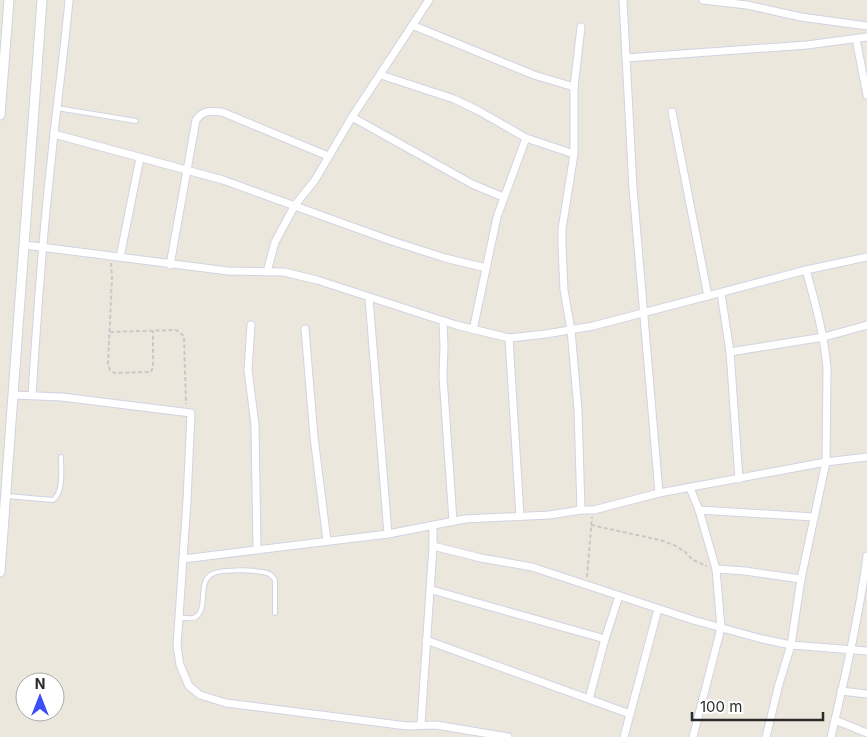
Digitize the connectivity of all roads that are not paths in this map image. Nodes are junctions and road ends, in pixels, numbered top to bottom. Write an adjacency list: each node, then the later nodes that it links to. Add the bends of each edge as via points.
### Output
1 (9, 0): 13 (street)
2 (42, 0): 31 (street)
3 (68, 0): 18 (street)
4 (430, 0): 7 (street)
5 (624, 0): 12 (street)
6 (703, 0): 8 (street)
7 (412, 25): 14 (street); 16 (street, via 534,76)
8 (867, 26)
9 (581, 27): 16 (street)
10 (867, 37): 11 (street)
11 (856, 39): 12 (street); 17 (street)
12 (626, 58): 42 (street, via 633,188)
13 (4, 65): 15 (street); 20 (street)
14 (381, 75): 21 (street); 24 (street, via 460,102)
15 (0, 76)
16 (574, 87): 25 (street)
17 (867, 95)
18 (57, 108): 22 (lane); 23 (street)
19 (672, 112): 40 (street)
20 (0, 115)
21 (352, 117): 26 (street); 29 (street, via 472,184)
22 (136, 121)
23 (54, 134): 27 (street); 32 (street)
24 (526, 138): 25 (street); 29 (street)
25 (574, 154): 48 (street, via 562,229 563,273)
26 (328, 156): 28 (street, via 222,112 212,111 200,114 196,120); 30 (street)
27 (140, 158): 28 (street); 33 (street)
28 (187, 170): 30 (street); 35 (street)
29 (503, 197): 36 (street)
30 (295, 206): 36 (street, via 444,258); 38 (street, via 274,242)
31 (25, 245): 32 (street); 53 (street)
32 (43, 247): 33 (street); 52 (street)
33 (120, 257): 35 (street)
34 (867, 257): 37 (street)
35 (170, 264): 38 (street)
36 (486, 268): 47 (street)
37 (806, 270): 39 (street); 49 (street)
38 (266, 272): 41 (street, via 284,272 317,280)
39 (721, 293): 40 (street); 51 (street)
40 (708, 296): 42 (street)
41 (369, 298): 43 (street); 67 (street)
42 (645, 313): 48 (street); 59 (street)
43 (443, 321): 47 (street); 65 (street, via 443,377)
44 (251, 325): 70 (street, via 248,370 255,425)
45 (867, 325): 49 (street)
46 (305, 328): 68 (street)
47 (473, 330): 50 (street)
48 (571, 330): 50 (street); 61 (street)
49 (824, 337): 51 (street); 56 (street, via 827,368)
50 (509, 338): 63 (street)
51 (730, 352): 57 (street)
52 (32, 394): 53 (street); 72 (street, via 191,413)
53 (13, 395): 60 (street)
54 (62, 457): 60 (lane, via 58,496 53,500)
55 (867, 457): 56 (street)
56 (826, 462): 57 (street); 64 (street)
57 (739, 479): 58 (street)
58 (690, 488): 59 (street); 62 (street)
59 (659, 493): 61 (street, via 594,510)
60 (5, 496): 73 (street)
61 (582, 510): 63 (street)
62 (699, 510): 64 (street); 74 (street)
63 (520, 516): 65 (street)
64 (814, 518): 75 (street)
65 (453, 521): 66 (street)
66 (433, 527): 67 (street); 69 (street)
67 (388, 534): 68 (street)
68 (327, 542): 70 (street)
69 (433, 546): 76 (street); 77 (street, via 521,564)
70 (257, 550): 72 (street)
71 (867, 556): 85 (street)
72 (183, 559): 80 (street)
73 (0, 569)
74 (716, 569): 75 (street); 81 (street)
75 (802, 579): 84 (street)
76 (432, 590): 82 (street); 83 (street)
77 (620, 596): 78 (street); 82 (street)
78 (658, 608): 81 (street); 90 (street)
79 (275, 613): 80 (lane, via 273,576 261,572 227,571 208,576 197,617)
80 (178, 617): 92 (street, via 180,665 189,686 200,695 245,706 407,726)
81 (722, 628): 84 (street); 96 (street)
82 (605, 639): 89 (street)
83 (426, 640): 89 (street); 92 (street)
84 (791, 645): 85 (street); 97 (street)
85 (852, 650): 86 (street); 87 (street)
86 (867, 651)
87 (841, 691): 88 (street); 91 (street)
88 (867, 694)
89 (589, 699): 90 (street)
90 (630, 714): 95 (street)
91 (835, 720): 93 (street); 98 (street)
92 (422, 724): 94 (street)
93 (867, 733)
94 (508, 737)
95 (624, 737)
96 (693, 737)
97 (766, 737)
98 (831, 737)

